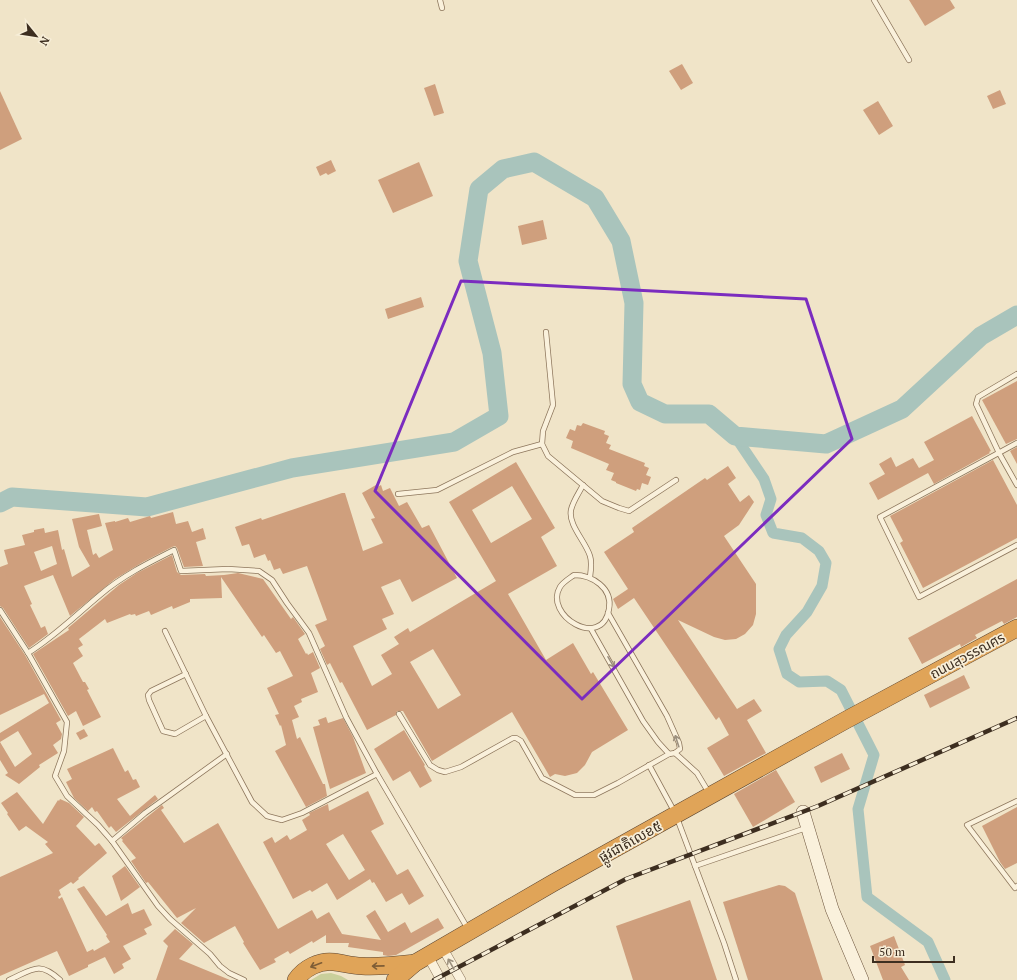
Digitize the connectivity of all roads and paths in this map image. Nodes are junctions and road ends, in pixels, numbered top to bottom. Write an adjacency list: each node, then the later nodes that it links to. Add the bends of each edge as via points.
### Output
1 (440, 0): 3 (lane)
2 (874, 0): 4 (lane)
3 (442, 8)
4 (909, 60)
5 (546, 332): 8 (lane, via 553,405 543,431)
6 (1017, 374): 9 (lane, via 978,397 976,404)
7 (1017, 443): 9 (lane)
8 (542, 444): 11 (lane, via 548,456); 13 (lane, via 513,452 436,490)
9 (999, 453): 12 (lane); 14 (lane, via 880,517 919,596)
10 (676, 480): 11 (lane, via 629,511 602,501)
11 (583, 485): 15 (lane, via 571,512 575,527 590,555)
12 (1017, 485)
13 (398, 494)
14 (1017, 545)
15 (590, 577): 17 (lane, via 608,593); 18 (lane, via 574,575 560,587 558,602 566,618 573,624)
16 (0, 610): 21 (lane)
17 (608, 613): 18 (lane, via 605,620); 26 (lane, one-way to 17, via 680,749 679,743 667,716)
18 (591, 628): 28 (lane, one-way to 28, via 643,721)
19 (1017, 628): 25 (highway, ถนนสุวรรณศร)
20 (165, 631): 22 (lane)
21 (28, 653): 30 (lane, via 46,642 132,571 174,550 181,571 259,571 272,580 309,633 346,718); 36 (lane, via 67,722 64,751 55,776 66,796)
22 (186, 674): 24 (lane); 24 (lane, via 151,691 148,700 163,731 175,734)
23 (399, 714): 29 (lane, via 430,765 445,772 461,767 513,738 521,741 542,778 575,795 594,795)
24 (206, 716): 27 (lane)
25 (846, 720): 31 (highway, ផ្លូវជាតិលេខ៥)
26 (675, 753): 28 (lane); 31 (lane, via 697,773)
27 (227, 754): 30 (lane, via 252,802 267,816 282,820 302,813); 36 (lane, via 145,813)
28 (669, 754): 29 (lane)
29 (649, 765): 34 (lane)
30 (377, 774): 39 (lane)
31 (710, 796): 34 (highway, ផ្លូវជាតិលេខ៥)
32 (1017, 801): 38 (lane, via 967,825 1015,888)
33 (803, 812): 35 (street)
34 (676, 815): 37 (lane); 39 (highway, ផ្លូវជាតិលេខ៥)
35 (808, 827): 37 (lane); 51 (street, via 832,909)
36 (112, 841): 44 (lane, via 170,919 220,966)
37 (695, 866): 50 (lane)
38 (1017, 886)
39 (470, 932): 40 (highway, ផ្លូវជាតិលេខ៥)
40 (428, 955): 41 (highway, ផ្លូវជាតិលេខ៥, one-way to 41, via 391,966); 47 (highway, ផ្លូវជាតិលេខ៥); 48 (street); 49 (street, one-way to 40)
41 (341, 964): 45 (highway, ផ្លូវជាតិលេខ៥, one-way to 45, via 317,964 306,969); 46 (highway, via 353,970)
42 (10, 980): 43 (lane, via 38,967)
43 (60, 980)
44 (244, 980)
45 (296, 980)
46 (362, 980)
47 (395, 980)
48 (441, 980)
49 (461, 980)
50 (736, 980)
51 (862, 980)

